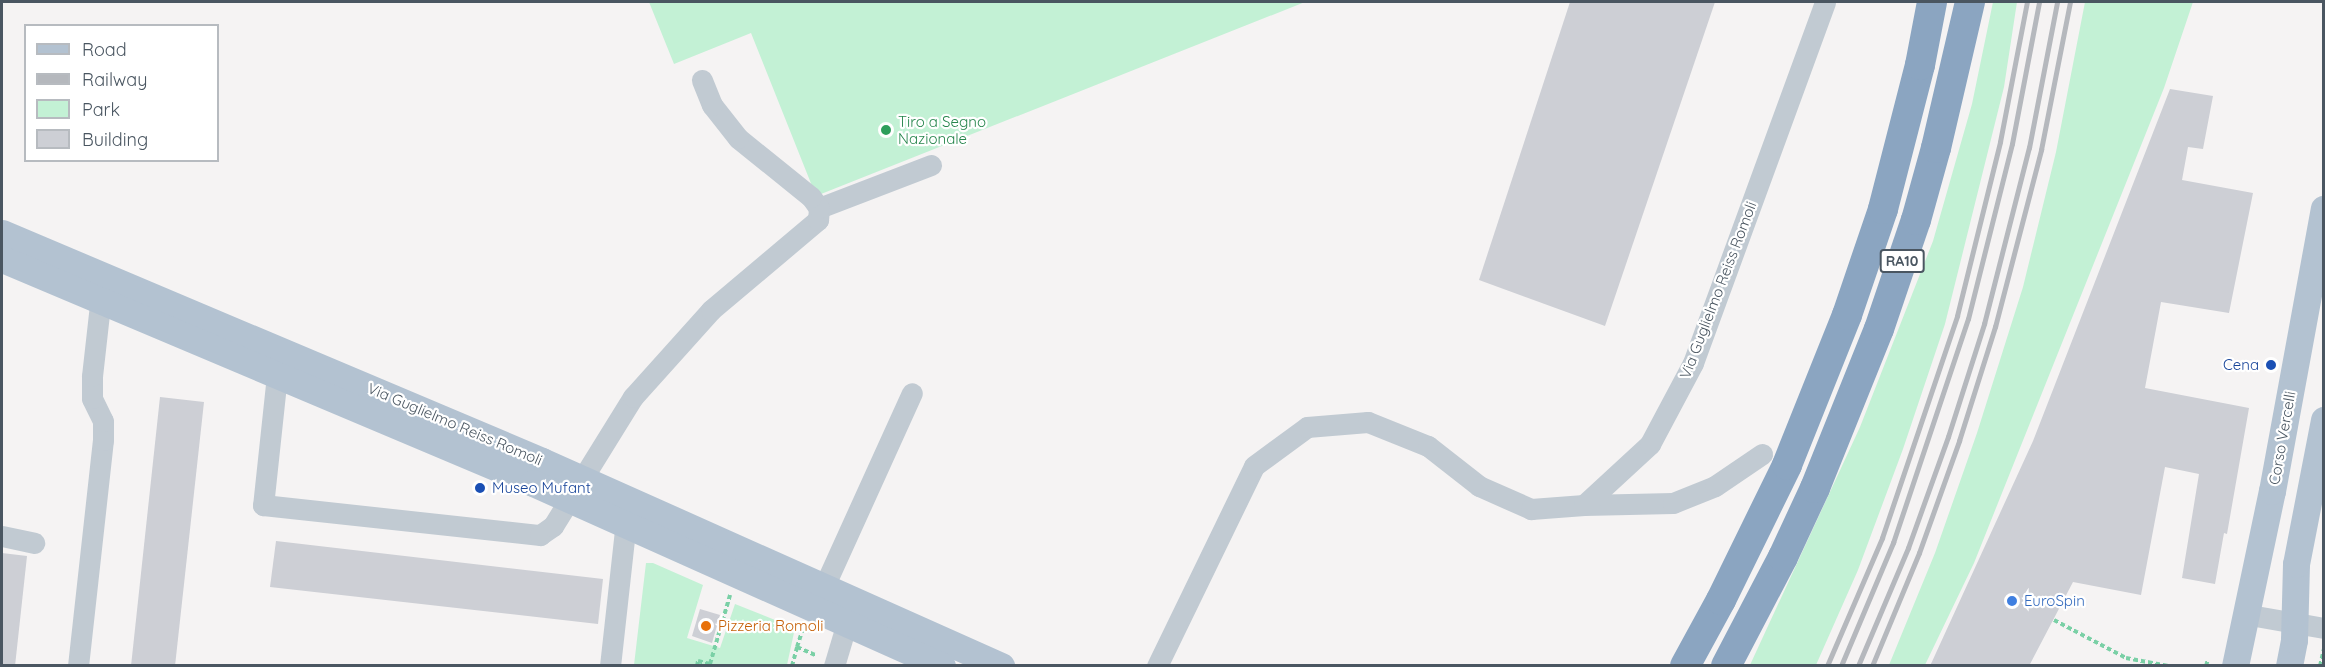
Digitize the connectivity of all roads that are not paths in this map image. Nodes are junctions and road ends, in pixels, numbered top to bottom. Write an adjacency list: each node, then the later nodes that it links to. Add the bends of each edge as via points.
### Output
1 (1824, 2): 16 (street, Via Guglielmo Reiss Romoli, via 1693,363 1650,444)
2 (1932, 2): 31 (highway, RA10, via 1883,208 1847,315 1787,465)
3 (1970, 2): 32 (highway, RA10, via 1916,220 1879,329 1815,489)
4 (702, 80): 6 (street, via 712,105 738,138 811,197)
5 (930, 165): 6 (street)
6 (819, 208): 15 (street, via 818,220 711,310 633,398)
7 (2324, 208): 22 (main road, Corso Vercelli, via 2272,491)
8 (2, 233): 10 (main road, Via Guglielmo Reiss Romoli)
9 (2, 259): 10 (main road, Via Guglielmo Reiss Romoli)
10 (102, 288): 11 (main road, Via Guglielmo Reiss Romoli); 26 (street, via 92,398 104,422 103,440)
11 (282, 364): 15 (main road, Via Guglielmo Reiss Romoli); 15 (street, via 263,505 540,535 553,526)
12 (912, 393): 20 (street)
13 (2324, 420): 23 (main road, via 2296,564)
14 (1762, 454): 16 (street, via 1715,486 1673,503)
15 (576, 489): 17 (main road, Via Guglielmo Reiss Romoli)
16 (1584, 505): 30 (street, via 1531,509 1479,486 1428,446 1368,422 1307,427 1254,466)
17 (626, 512): 20 (main road, Via Guglielmo Reiss Romoli); 27 (street)
18 (2, 537): 19 (street)
19 (34, 543)
20 (814, 607): 21 (main road, Via Guglielmo Reiss Romoli)
21 (850, 611): 25 (street); 28 (main road, Via Guglielmo Reiss Romoli); 29 (main road, Via Guglielmo Reiss Romoli)
22 (2244, 614): 23 (street); 33 (main road, Corso Vercelli)
23 (2295, 622): 24 (street); 34 (main road)
24 (2324, 628)
25 (837, 665)
26 (78, 666)
27 (610, 666)
28 (942, 666)
29 (1001, 666)
30 (1157, 666)
31 (1685, 666)
32 (1726, 666)
33 (2235, 666)
34 (2289, 666)

